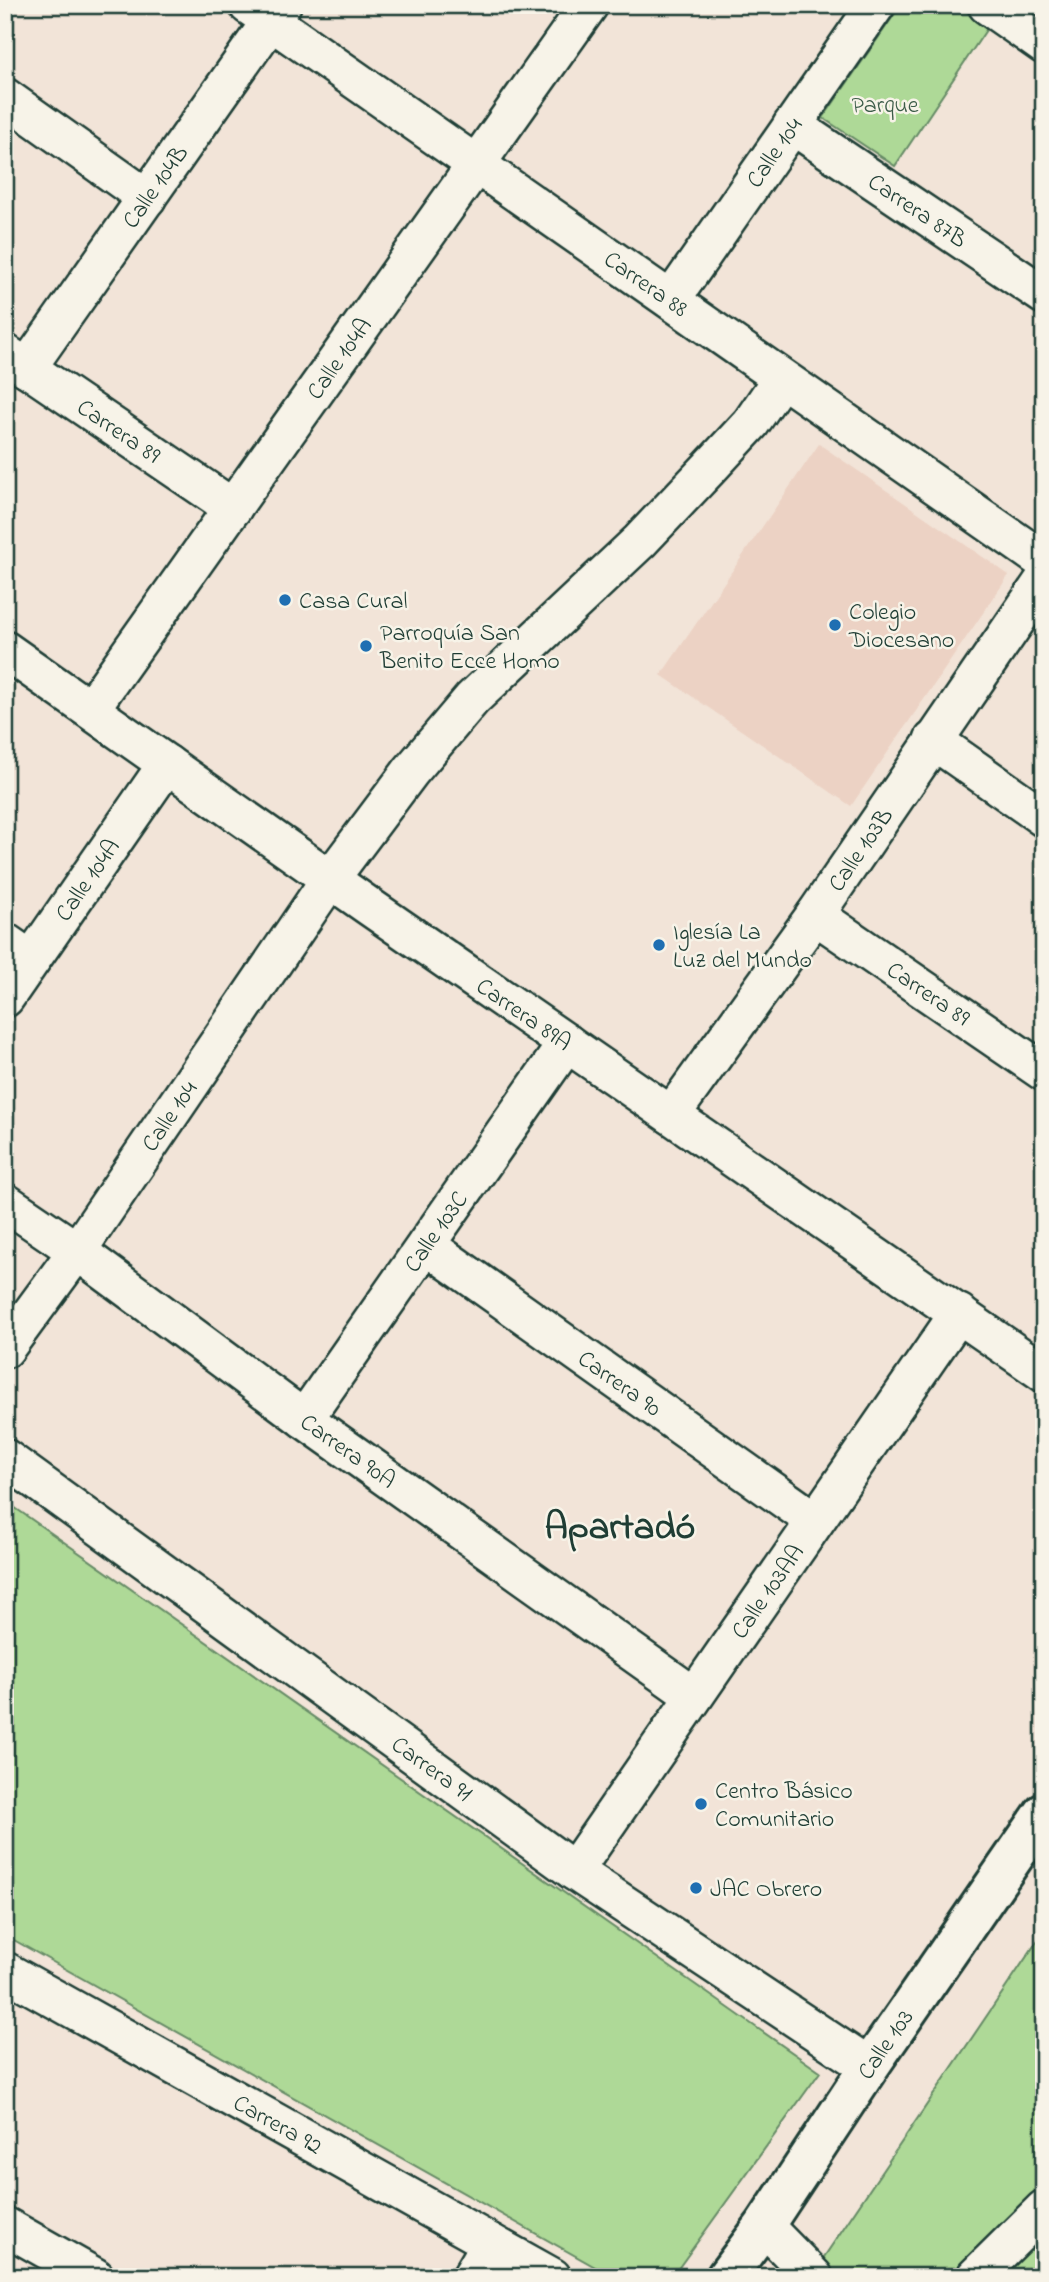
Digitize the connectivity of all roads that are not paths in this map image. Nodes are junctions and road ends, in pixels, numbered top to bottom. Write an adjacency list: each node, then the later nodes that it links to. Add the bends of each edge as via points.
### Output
1 (589, 5): 8 (street, Calle 104A)
2 (876, 5): 7 (street, Calle 104)
3 (987, 5): 5 (street)
4 (267, 11): 8 (street, Carrera 88); 9 (street, Calle 104B)
5 (1044, 45)
6 (5, 97): 9 (street)
7 (793, 125): 10 (street, Carrera 87B); 11 (street, Calle 104)
8 (477, 164): 11 (street, Carrera 88); 14 (street, Calle 104A)
9 (147, 198): 12 (street, Calle 104B)
10 (1044, 295)
11 (671, 300): 13 (street, Carrera 88)
12 (16, 360): 14 (street, Carrera 89)
13 (781, 379): 15 (street, Carrera 88); 22 (street, Calle 104, via 751,423 640,541 472,699)
14 (233, 508): 18 (street, Calle 104A)
15 (1044, 561)
16 (1044, 580): 19 (street, Calle 103B)
17 (5, 650): 18 (street, Carrera 89A)
18 (90, 709): 20 (street, Carrera 89A)
19 (933, 740): 21 (street); 23 (street, Calle 103B)
20 (167, 764): 22 (street, Carrera 89A); 24 (street, Calle 104A)
21 (1044, 818)
22 (330, 879): 26 (street, Carrera 89A); 31 (street, Calle 104)
23 (815, 915): 27 (street, Carrera 89); 28 (street, Calle 103B)
24 (18, 951): 25 (street, Calle 104A)
25 (5, 998)
26 (567, 1043): 28 (street, Carrera 89A); 30 (street, Calle 103C)
27 (1044, 1072)
28 (671, 1115): 32 (street, Carrera 89A)
29 (5, 1202): 31 (street, Carrera 90A)
30 (426, 1245): 35 (street, Calle 103C); 37 (street, Carrera 90)
31 (77, 1251): 33 (street, Calle 104); 35 (street, Carrera 90A)
32 (958, 1313): 34 (street, Carrera 89A); 37 (street, Calle 103AA)
33 (5, 1349)
34 (1044, 1373)
35 (304, 1419): 38 (street, Carrera 90A)
36 (5, 1458): 40 (street, Carrera 91)
37 (815, 1521): 38 (street, Calle 103AA)
38 (694, 1696): 40 (street, Calle 103AA)
39 (1044, 1813): 42 (street, Calle 103)
40 (574, 1871): 42 (street, Carrera 91)
41 (5, 1971): 46 (street, Carrera 92)
42 (869, 2067): 45 (street, Calle 103)
43 (1044, 2209): 52 (street)
44 (5, 2226): 47 (street)
45 (764, 2226): 50 (street, Calle 103); 51 (street)
46 (491, 2243): 48 (street); 49 (street, Carrera 92)
47 (95, 2277)
48 (471, 2277)
49 (552, 2277)
50 (726, 2277)
51 (814, 2277)
52 (975, 2277)

